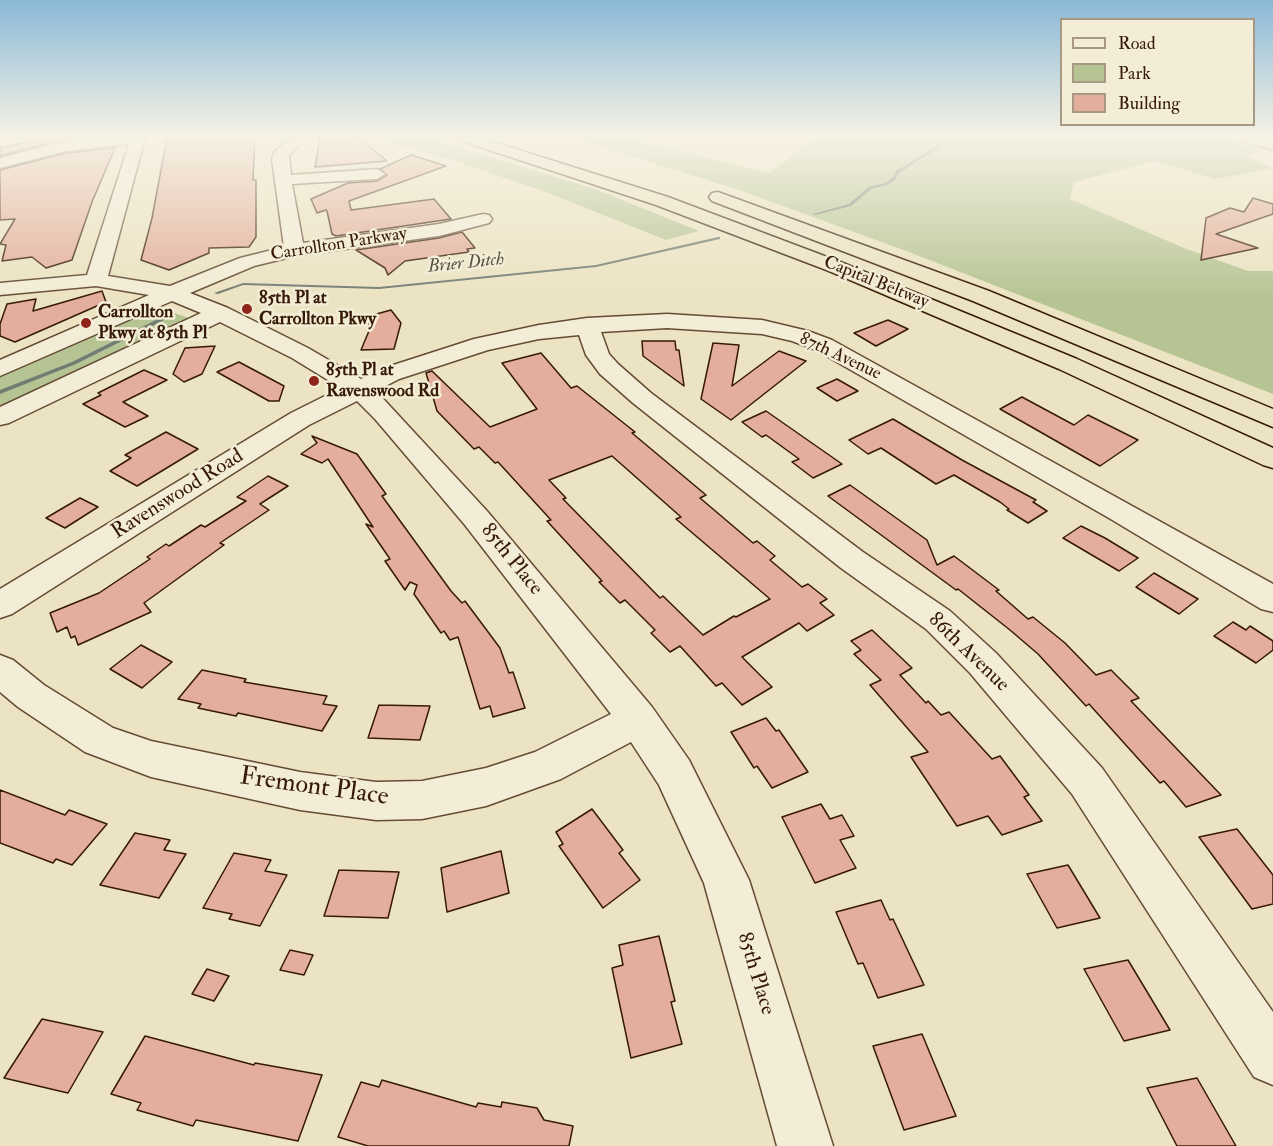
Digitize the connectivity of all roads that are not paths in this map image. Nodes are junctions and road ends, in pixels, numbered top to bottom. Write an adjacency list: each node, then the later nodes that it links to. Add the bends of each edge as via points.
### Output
1 (122, 191): 7 (street)
2 (285, 191): 6 (street)
3 (633, 191): 16 (highway, Capital Beltway, via 836,267 1057,360)
4 (702, 191): 15 (highway, Capital Beltway, via 981,296)
5 (483, 219): 6 (street, Carrollton Parkway, via 439,230)
6 (294, 250): 9 (street, Carrollton Parkway, via 235,266)
7 (96, 280): 8 (street, 85th Place); 9 (street, 85th Place)
8 (0, 289)
9 (171, 293): 10 (street, 85th Place); 12 (street, Carrollton Parkway)
10 (220, 313): 13 (street, 85th Place, via 300,353); 14 (street)
11 (587, 325): 13 (street, 87th Avenue, via 482,344); 17 (street, 87th Avenue, via 667,321 741,325 792,334 824,345); 21 (street, 86th Avenue, via 598,355 642,398 843,553 938,620 983,663 1088,781)
12 (0, 369)
13 (358, 388): 18 (street, Ravenswood Road, via 300,419); 20 (street, 85th Place, via 476,518)
14 (0, 417)
15 (1273, 419)
16 (1273, 459)
17 (1273, 600)
18 (0, 605)
19 (0, 670): 20 (street, Fremont Place, via 31,696 99,740 152,759 300,791 376,801 422,800 486,787 548,766)
20 (638, 718): 22 (street, 85th Place, via 674,773 726,880)
21 (1273, 1058)
22 (805, 1146)

